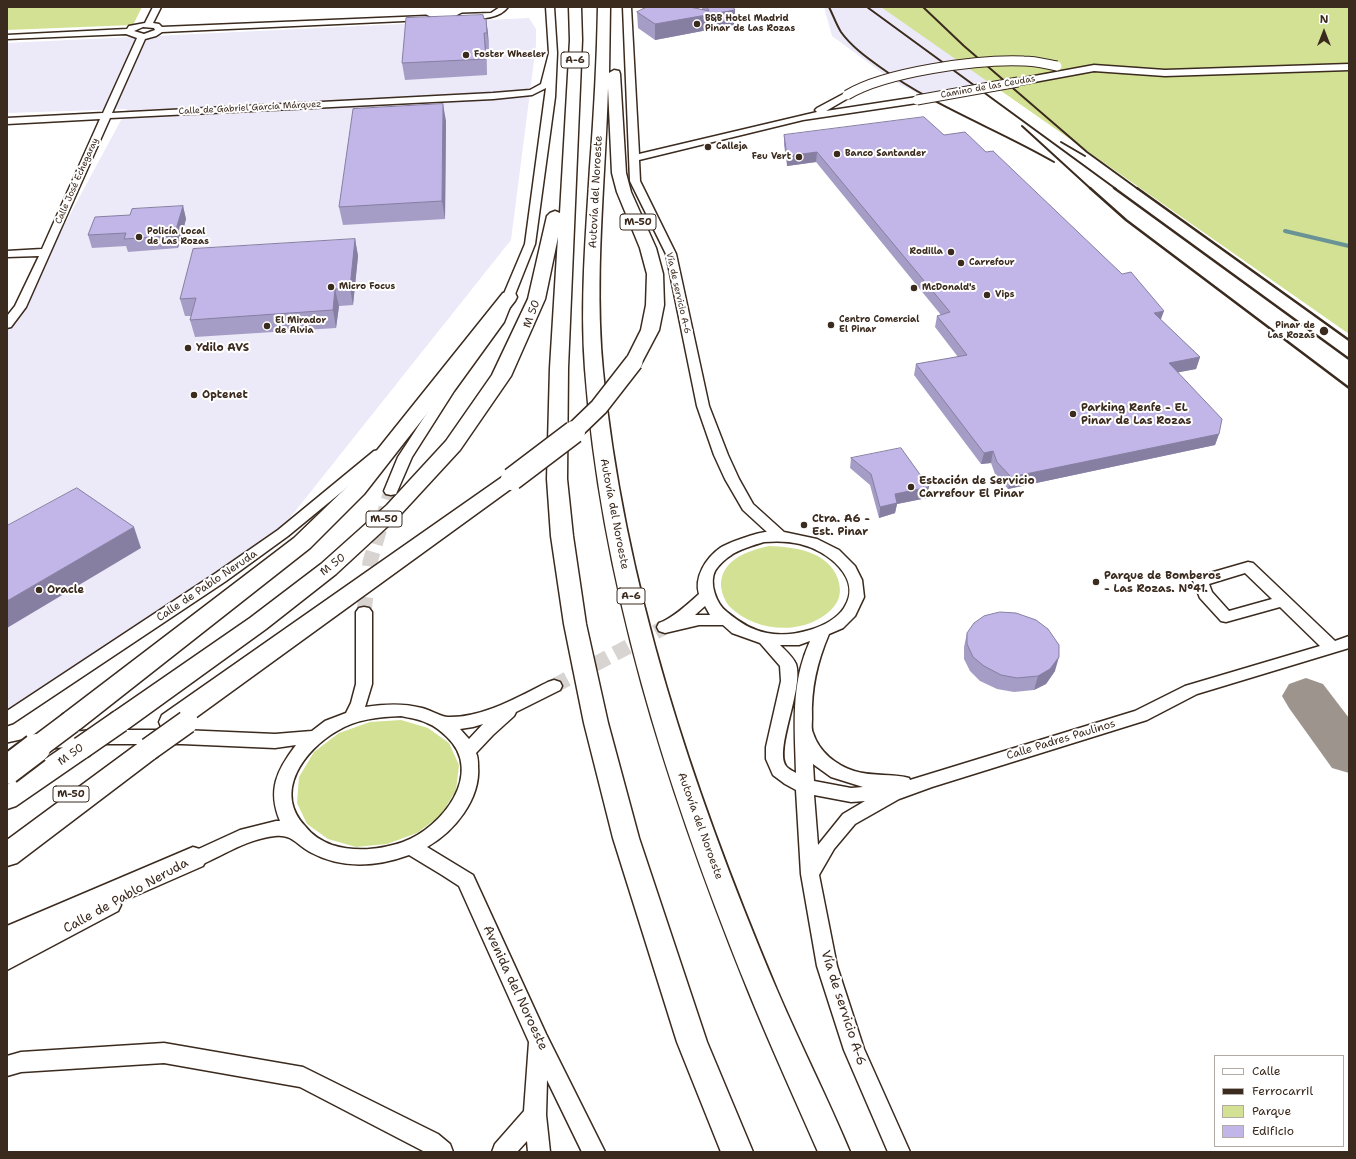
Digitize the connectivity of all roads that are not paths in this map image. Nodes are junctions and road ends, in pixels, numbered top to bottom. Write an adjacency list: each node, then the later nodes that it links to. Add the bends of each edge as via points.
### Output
1 (157, 7): 10 (street)
2 (504, 7): 8 (street, via 494,14)
3 (550, 7): 15 (street)
4 (575, 7): 19 (highway, A-6)
5 (604, 7): 71 (highway, Autovía del Noroeste / A-6, via 591,282 594,376 602,459 615,527 657,695 692,807 753,967)
6 (614, 7): 47 (highway, M-50, bridge, via 614,79 619,173 624,192 648,248 655,274 655,305 650,330 634,362 593,414 553,449 512,479 481,510)
7 (628, 7): 23 (street, Vía de servicio A-6)
8 (453, 16)
9 (437, 17): 11 (street)
10 (148, 25): 11 (street, via 156,26); 12 (street)
11 (160, 30): 13 (street)
12 (129, 31): 13 (street, via 131,35); 14 (street)
13 (142, 36): 20 (street, Calle José Echegaray)
14 (7, 37)
15 (553, 53): 18 (street, Calle de Gabriel García Márquez, via 545,85 540,89); 24 (street)
16 (1349, 67): 17 (street, Camino de las Ceudas, via 1165,73)
17 (1087, 68): 21 (street, Camino de las Ceudas, bridge, via 917,100); 21 (street, bridge, via 1014,60 972,64 880,80 860,86 834,104)
18 (493, 96): 20 (street, Calle de Gabriel García Márquez); 24 (street, Calle de Gabriel García Márquez, via 539,100 542,106)
19 (573, 112): 54 (highway, M 50 / M-50, bridge, via 564,123 553,239 543,281 522,340 486,401 436,465 402,502 352,549 273,612); 70 (highway, A-6, via 567,242 562,286 557,479 562,536 575,624 596,723 626,838 692,1042)
20 (107, 115): 22 (street, Calle de Gabriel García Márquez); 25 (street, Calle José Echegaray)
21 (794, 119): 23 (street, Camino de las Ceudas)
22 (7, 121)
23 (633, 158): 31 (street, Vía de servicio A-6, via 634,181 671,254 703,406 721,455 748,507)
24 (540, 170): 27 (street, via 530,244)
25 (46, 252): 26 (street); 28 (street, Calle José Echegaray, via 20,307)
26 (7, 254)
27 (509, 297): 29 (highway); 30 (street, via 498,322 448,390 405,457)
28 (7, 324)
29 (397, 439): 43 (street, Calle de Pablo Neruda, via 283,533); 50 (highway, bridge, via 357,489 302,543)
30 (391, 491)
31 (781, 536): 32 (street, via 744,541 716,558 708,570 704,583); 36 (street, via 826,548 843,560 854,576 857,592 853,609 840,623)
32 (706, 596): 35 (street, via 715,613); 35 (street, via 690,611 665,627 699,620)
33 (1284, 601): 33 (street, via 1248,567 1201,580 1206,594 1226,617); 39 (street)
34 (364, 612): 42 (street, via 364,684)
35 (723, 620): 37 (street, via 749,635)
36 (821, 634): 37 (street, via 794,640); 45 (street, Vía de servicio A-6, via 811,657 803,697)
37 (766, 639): 52 (street, via 788,664 789,681 775,746 775,758 779,770 791,780)
38 (1349, 642): 39 (street, Calle Padres Paulinos)
39 (1332, 648): 51 (street, Calle Padres Paulinos, via 1191,690 1141,716)
40 (554, 686): 41 (street)
41 (514, 706): 44 (street, via 473,721); 49 (street)
42 (352, 716): 44 (street, via 376,711 401,710 424,715); 46 (street)
43 (7, 719)
44 (444, 724): 49 (street, via 458,736)
45 (804, 734): 51 (street, Calle Padres Paulinos, via 819,758 844,776 887,784); 52 (street, Vía de servicio A-6)
46 (313, 738): 48 (street, via 275,741 182,737 91,738 48,742); 55 (street, via 292,762 282,790 282,804)
47 (142, 748): 56 (highway, M-50); 58 (highway)
48 (7, 751)
49 (467, 752): 57 (street, via 471,772 466,794 454,814 435,833)
50 (7, 770)
51 (928, 781): 53 (street, Calle Padres Paulinos)
52 (805, 786): 53 (street, Calle Padres Paulinos, via 851,795); 60 (street, Vía de servicio A-6)
53 (895, 793): 60 (street, Calle Padres Paulinos, via 849,819 828,844)
54 (7, 800)
55 (294, 830): 57 (street, via 315,847 344,856 377,856); 59 (street, Calle de Pablo Neruda, via 276,828 246,835)
56 (7, 840)
57 (410, 847): 63 (street, Avenida del Noroeste, via 466,881)
58 (7, 856)
59 (194, 858): 61 (highway); 62 (street, Calle de Pablo Neruda)
60 (810, 874): 72 (street, Vía de servicio A-6, via 827,966 854,1050)
61 (7, 939)
62 (7, 961)
63 (539, 1041): 65 (street); 69 (street, Avenida del Noroeste)
64 (7, 1066): 66 (street, via 21,1062 164,1052 303,1077 430,1142)
65 (535, 1115): 67 (street); 68 (street)
66 (442, 1152)
67 (503, 1152)
68 (539, 1152)
69 (594, 1152)
70 (737, 1152)
71 (834, 1152)
72 (899, 1152)

